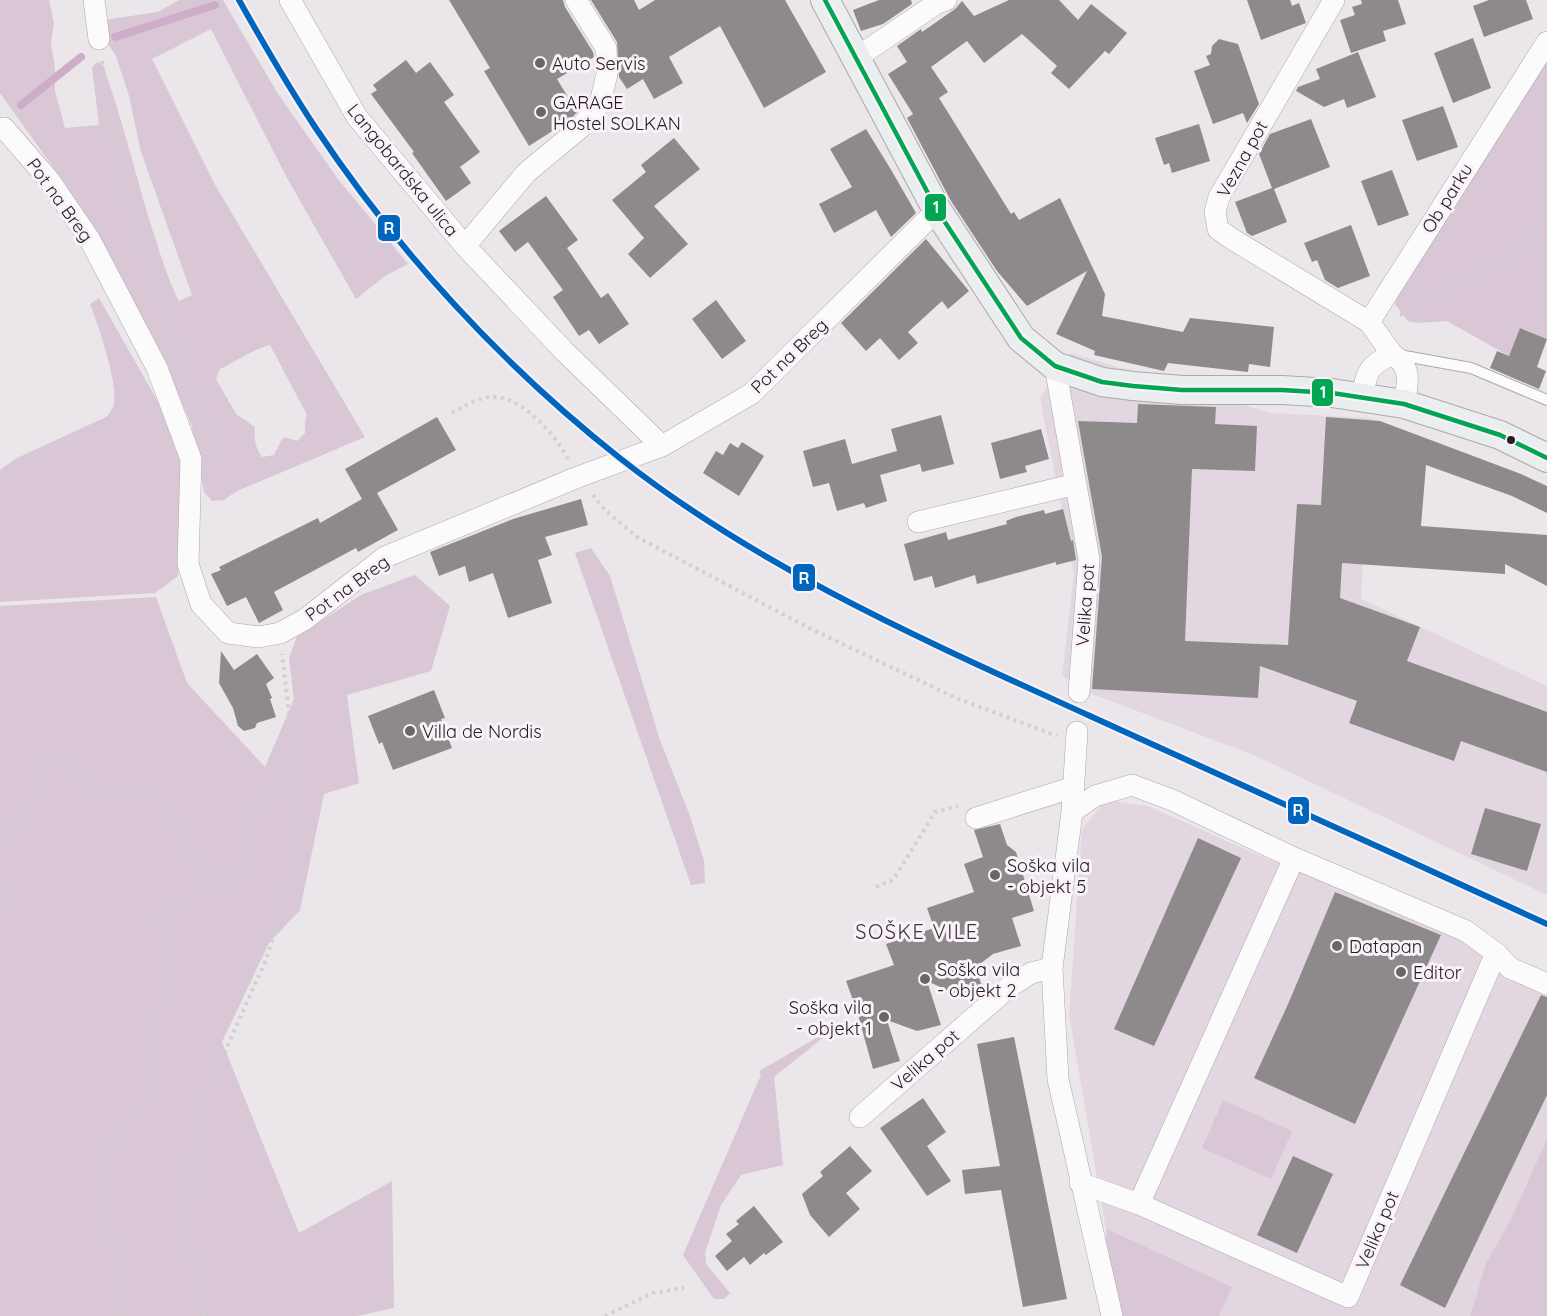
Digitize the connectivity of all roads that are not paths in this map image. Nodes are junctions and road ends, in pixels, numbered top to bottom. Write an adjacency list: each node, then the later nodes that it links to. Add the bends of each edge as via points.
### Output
1 (94, 0): 7 (street)
2 (290, 0): 12 (street, Langobardska ulica, via 357,117)
3 (576, 0): 12 (street, Langobardska ulica, via 606,48 607,74 600,103 580,128 526,173)
4 (825, 0): 9 (main road)
5 (946, 0): 9 (street)
6 (1334, 0): 13 (street, Vezna pot, via 1219,197 1215,212 1218,229)
7 (99, 39)
8 (1547, 42): 13 (street, Ob parku)
9 (856, 58): 11 (main road)
10 (2, 124): 19 (street, Pot na Breg, via 49,180 90,240 157,368 191,459 188,564 201,604 228,633 258,637 280,633 304,620 385,557)
11 (937, 210): 15 (main road, via 1021,338); 19 (street, Pot na Breg, via 751,394)
12 (465, 246): 19 (street, Langobardska ulica, via 565,352)
13 (1372, 325): 14 (street)
14 (1392, 354): 16 (street, via 1374,363 1365,379); 17 (lane, via 1471,368); 18 (street, via 1403,361 1408,378)
15 (1055, 366): 16 (main road, via 1102,382 1133,386 1203,391 1282,390); 21 (street, Velika pot)
16 (1362, 397): 18 (main road)
17 (1547, 400)
18 (1404, 404): 20 (main road, via 1500,435)
19 (662, 446)
20 (1547, 458)
21 (1076, 484): 22 (street); 23 (street, Velika pot, via 1089,559)
22 (918, 522)
23 (1079, 692)
24 (1077, 738): 25 (street)
25 (1074, 787): 26 (street); 27 (street)
26 (1072, 812): 28 (street, via 1095,796 1132,785); 30 (street)
27 (976, 818)
28 (1294, 858): 29 (street, via 1466,932); 34 (street)
29 (1496, 953): 31 (street, via 1510,968); 34 (street, Velika pot, via 1348,1298)
30 (1052, 968): 32 (street, Velika pot, via 1032,973 1009,987); 33 (street, via 1058,1079)
31 (1547, 984)
32 (860, 1117)
33 (1080, 1183): 34 (street, Velika pot); 35 (street)
34 (1139, 1204)
35 (1112, 1316)

